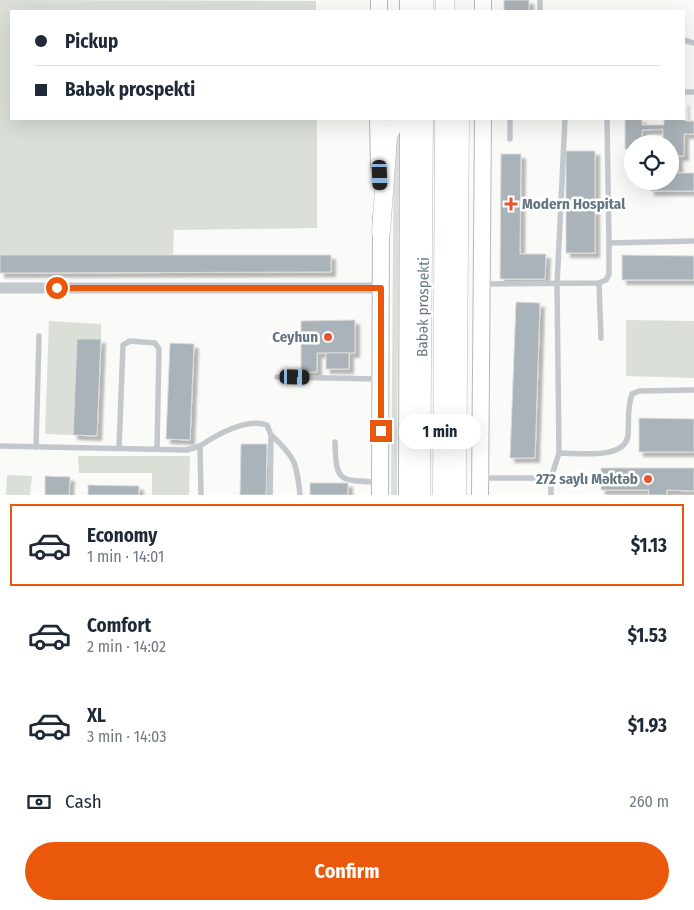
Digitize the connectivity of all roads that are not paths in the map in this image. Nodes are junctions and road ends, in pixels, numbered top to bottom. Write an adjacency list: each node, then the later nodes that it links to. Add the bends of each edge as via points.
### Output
1 (378, 120): 14 (main road)
2 (399, 120): 14 (main road, via 388,137)
3 (408, 120): 41 (main road)
4 (424, 120): 42 (main road, Babək prospekti)
5 (445, 120): 43 (main road, Babək prospekti)
6 (446, 120): 13 (main road, via 453,126)
7 (460, 120): 13 (main road)
8 (483, 120): 18 (main road)
9 (510, 120): 12 (lane)
10 (565, 120): 19 (lane)
11 (607, 120): 16 (lane)
12 (510, 138)
13 (458, 151): 44 (main road)
14 (381, 232): 21 (main road)
15 (694, 240): 16 (lane)
16 (609, 243): 17 (lane, via 609,274)
17 (599, 283): 19 (lane); 23 (lane)
18 (483, 284): 19 (lane); 35 (main road)
19 (556, 284): 34 (lane)
20 (0, 288): 21 (street)
21 (381, 288): 25 (main road)
22 (39, 336): 30 (lane)
23 (601, 338)
24 (278, 377): 25 (lane)
25 (381, 379): 37 (main road)
26 (694, 390): 34 (lane, via 639,391 632,394 628,438 623,447 612,452)
27 (271, 435): 31 (lane, via 267,425 229,428); 39 (lane); 40 (lane, via 297,466)
28 (335, 442): 37 (lane, via 336,470 341,476)
29 (0, 446): 30 (lane)
30 (36, 446): 32 (lane)
31 (200, 446): 33 (lane, via 187,450); 38 (lane)
32 (119, 448): 33 (lane); 33 (lane, via 123,344 130,341 155,343 159,349)
33 (158, 449)
34 (559, 453): 36 (lane)
35 (481, 478): 36 (lane); 45 (main road)
36 (551, 478): 46 (lane)
37 (380, 489)
38 (201, 495)
39 (270, 495)
40 (300, 495)
41 (407, 495)
42 (421, 495)
43 (442, 495)
44 (457, 495)
45 (480, 495)
46 (551, 495)

